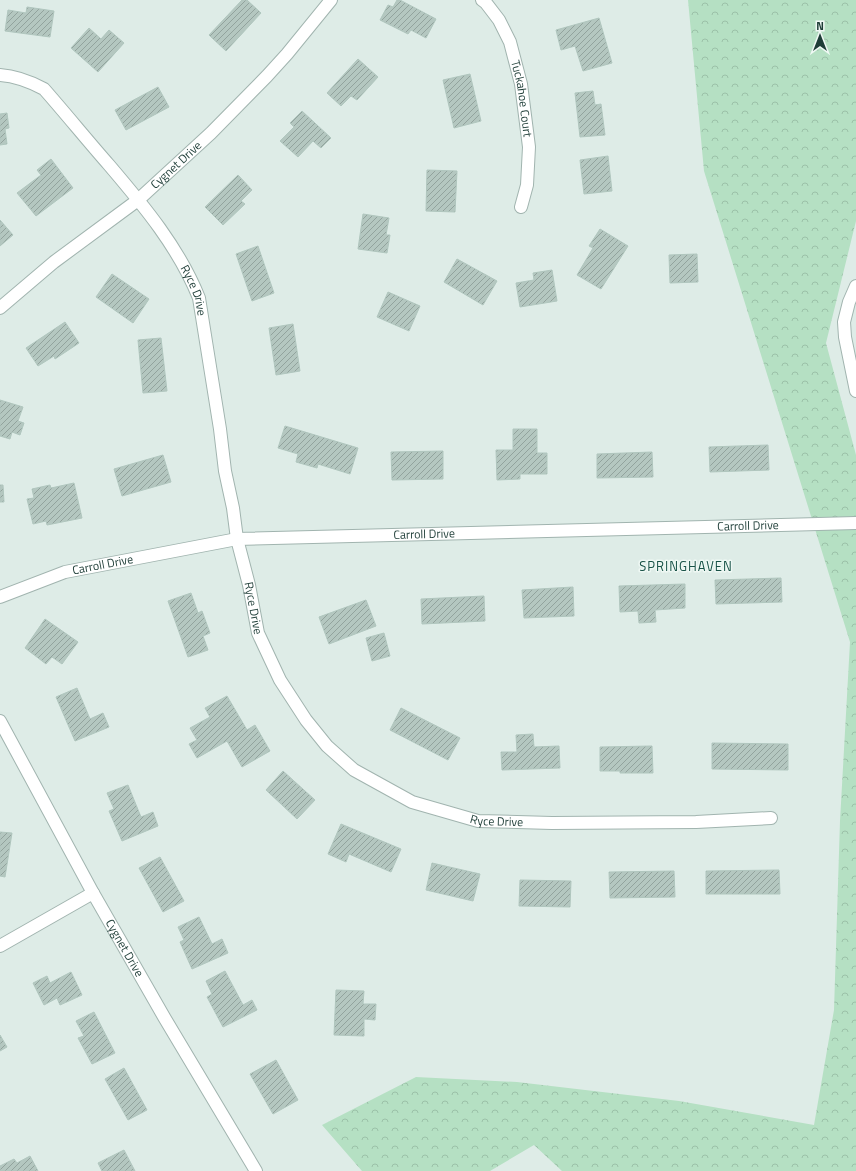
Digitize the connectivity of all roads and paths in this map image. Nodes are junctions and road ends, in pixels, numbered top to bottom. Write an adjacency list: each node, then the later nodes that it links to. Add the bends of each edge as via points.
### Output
1 (331, 0): 4 (street, Cygnet Drive, via 267,76 211,133)
2 (482, 0): 5 (street, Tuckahoe Court, via 499,20 510,42 521,84 529,147 527,185)
3 (0, 75): 4 (street, Ryce Drive, via 29,81 44,89)
4 (138, 200): 7 (street, Cygnet Drive, via 54,262); 10 (street, Ryce Drive, via 182,261 199,298)
5 (521, 207)
6 (856, 286): 8 (street, via 844,322)
7 (0, 308)
8 (856, 391)
9 (856, 523): 10 (street, Carroll Drive)
10 (237, 539): 11 (street, Carroll Drive, via 65,572); 13 (street, Ryce Drive, via 258,633 280,680 306,720 327,746 354,770 412,802 478,821 696,822)
11 (0, 597)
12 (0, 721): 14 (street, Cygnet Drive)
13 (771, 818)
14 (93, 893): 15 (street); 16 (street, Cygnet Drive)
15 (0, 946)
16 (256, 1171)

